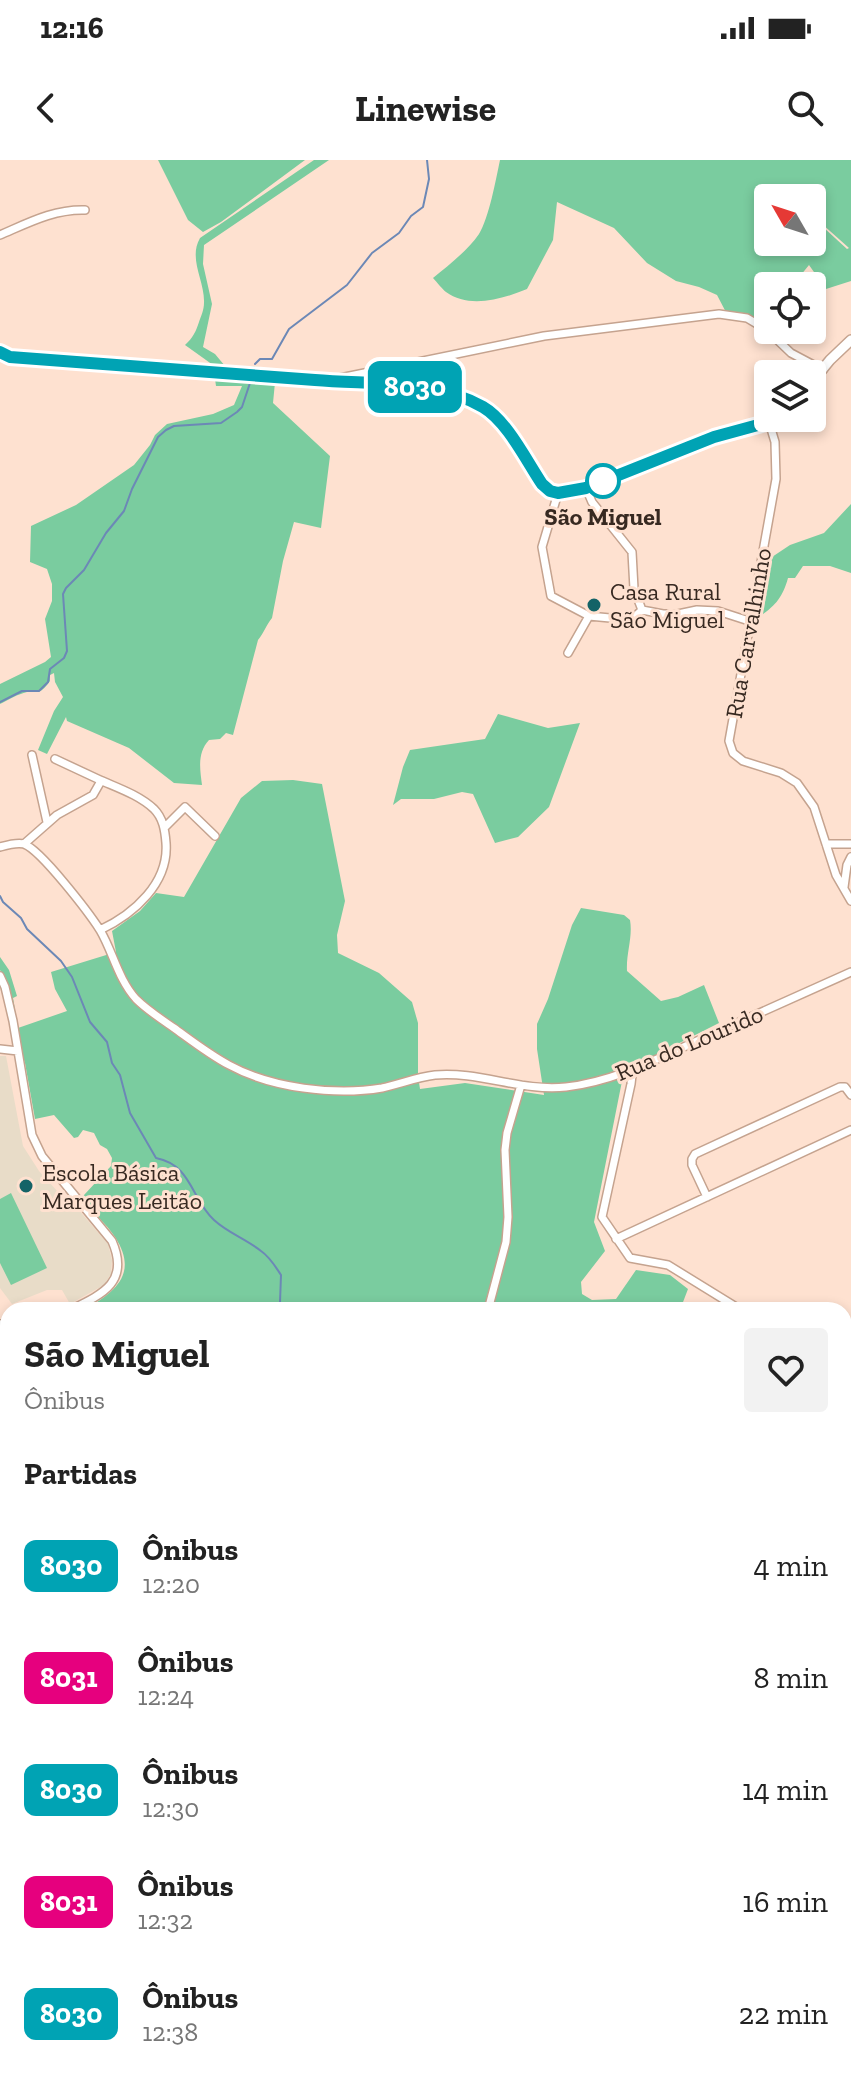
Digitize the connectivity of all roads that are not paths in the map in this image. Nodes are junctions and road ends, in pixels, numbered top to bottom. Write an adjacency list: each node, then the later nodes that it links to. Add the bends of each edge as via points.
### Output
1 (85, 210): 2 (street, via 68,209)
2 (0, 235)
3 (851, 340): 6 (street)
4 (0, 352): 8 (street, via 10,357)
5 (804, 360): 7 (street, via 747,318 719,314 544,336)
6 (826, 367)
7 (391, 368): 8 (street); 9 (street)
8 (325, 381): 9 (street)
9 (393, 384): 13 (street, via 446,391 484,407 504,426 542,484)
10 (754, 425): 12 (street)
11 (773, 432): 16 (street, Rua Carvalhinho, via 776,479)
12 (586, 488): 13 (street); 14 (street, via 632,552 634,589)
13 (558, 493): 15 (street, via 542,547 551,596)
14 (642, 610): 15 (street, via 631,620); 16 (street, via 718,611)
15 (589, 616): 17 (street)
16 (749, 621): 25 (street, Rua Carvalhinho, via 729,741 733,753 797,783 814,807)
17 (568, 653)
18 (32, 755): 21 (street)
19 (55, 759): 20 (street)
20 (101, 781): 21 (street, via 93,795); 22 (street, via 155,809)
21 (47, 822): 24 (street)
22 (165, 827): 23 (street, via 185,807); 31 (street, via 167,855 160,876 140,904)
23 (215, 836)
24 (24, 844): 27 (street); 31 (street, Rua do Lourido)
25 (826, 844): 26 (street); 29 (street)
26 (851, 844)
27 (0, 847)
28 (851, 857): 29 (street)
29 (844, 889): 30 (street)
30 (851, 901)
31 (100, 930): 37 (street, Rua do Lourido, via 136,999 211,1055 255,1077 360,1091 432,1075 461,1074)
32 (851, 972): 36 (street, Rua do Lourido)
33 (0, 976): 35 (street)
34 (0, 1049): 35 (street)
35 (18, 1051): 42 (street, via 32,1135 42,1156 117,1253 116,1276 108,1289)
36 (630, 1071): 37 (street, Rua do Lourido, via 571,1087); 41 (street, via 602,1217)
37 (521, 1085): 43 (street, via 505,1150 506,1242)
38 (851, 1095): 40 (street, via 840,1087 695,1154 692,1165)
39 (851, 1130): 40 (street)
40 (707, 1197): 41 (street)
41 (616, 1239): 44 (street, via 630,1258 668,1265)
42 (84, 1302)
43 (490, 1302)
44 (728, 1302)

